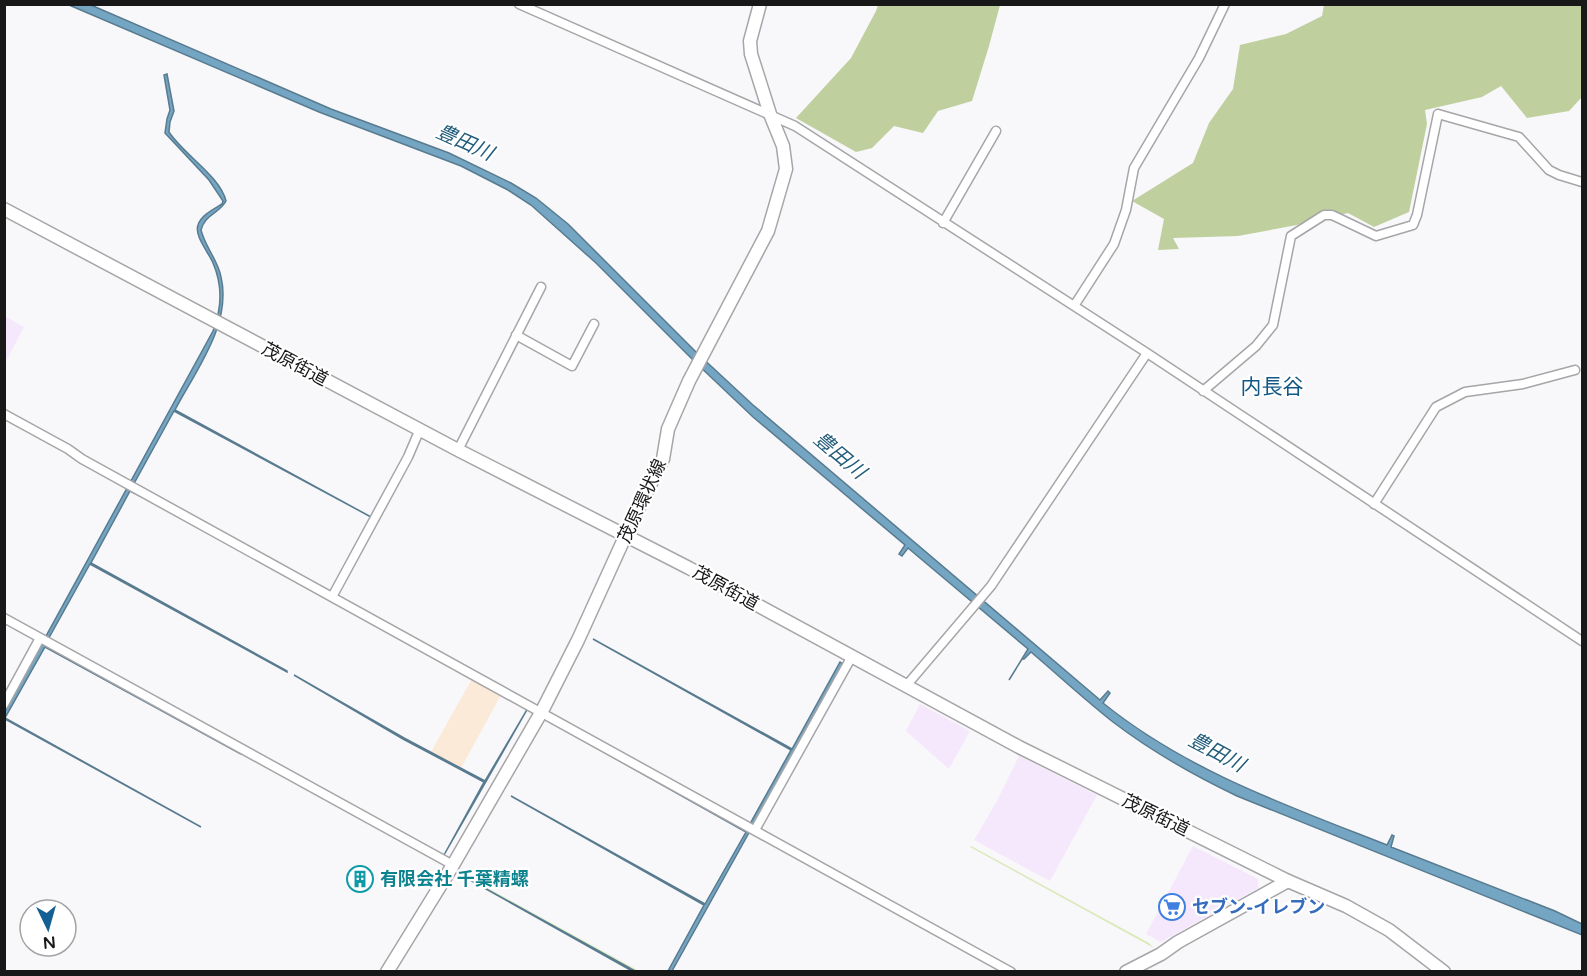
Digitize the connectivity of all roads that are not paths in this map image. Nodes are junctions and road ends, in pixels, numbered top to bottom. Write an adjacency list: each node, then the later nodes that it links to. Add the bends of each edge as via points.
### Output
1 (519, 4): 4 (street)
2 (760, 4): 4 (main road, 茂原環状線, via 750,54)
3 (1225, 4): 10 (street, via 1200,58 1134,168 1114,244)
4 (770, 114): 8 (street, via 795,126); 20 (main road, 茂原環状線, via 783,146 786,169 768,231 690,380 668,429 663,459)
5 (996, 131): 8 (street)
6 (1582, 182): 15 (street, via 1549,170 1520,137 1438,114 1413,225 1376,236 1324,215 1291,236 1273,326 1256,346)
7 (4, 209): 17 (main road, 茂原街道)
8 (943, 223): 10 (street)
9 (541, 287): 12 (street)
10 (1074, 306): 13 (street)
11 (594, 324): 12 (street, via 572,366)
12 (516, 335): 18 (street)
13 (1147, 353): 15 (street); 26 (street, via 991,586)
14 (1575, 370): 19 (street, via 1523,384 1465,392 1436,408)
15 (1203, 391): 19 (street)
16 (4, 414): 21 (street)
17 (420, 429): 18 (main road, 茂原街道); 21 (street)
18 (458, 450): 20 (main road, 茂原街道)
19 (1374, 504): 24 (street)
20 (625, 536): 25 (main road, 茂原街道); 28 (main road, 茂原環状線)
21 (332, 597): 28 (street)
22 (4, 618): 23 (street)
23 (40, 638): 27 (street); 30 (street)
24 (1582, 641)
25 (851, 658): 26 (main road, 茂原街道); 29 (street)
26 (906, 686): 31 (main road, 茂原街道)
27 (4, 704)
28 (542, 711): 29 (street); 30 (main road, 茂原環状線)
29 (755, 830): 33 (street)
30 (453, 865): 32 (main road, 茂原環状線)
31 (1288, 881): 34 (main road); 35 (main road, 茂原街道, via 1389,930)
32 (387, 972)
33 (1011, 972)
34 (1126, 972)
35 (1444, 972)

